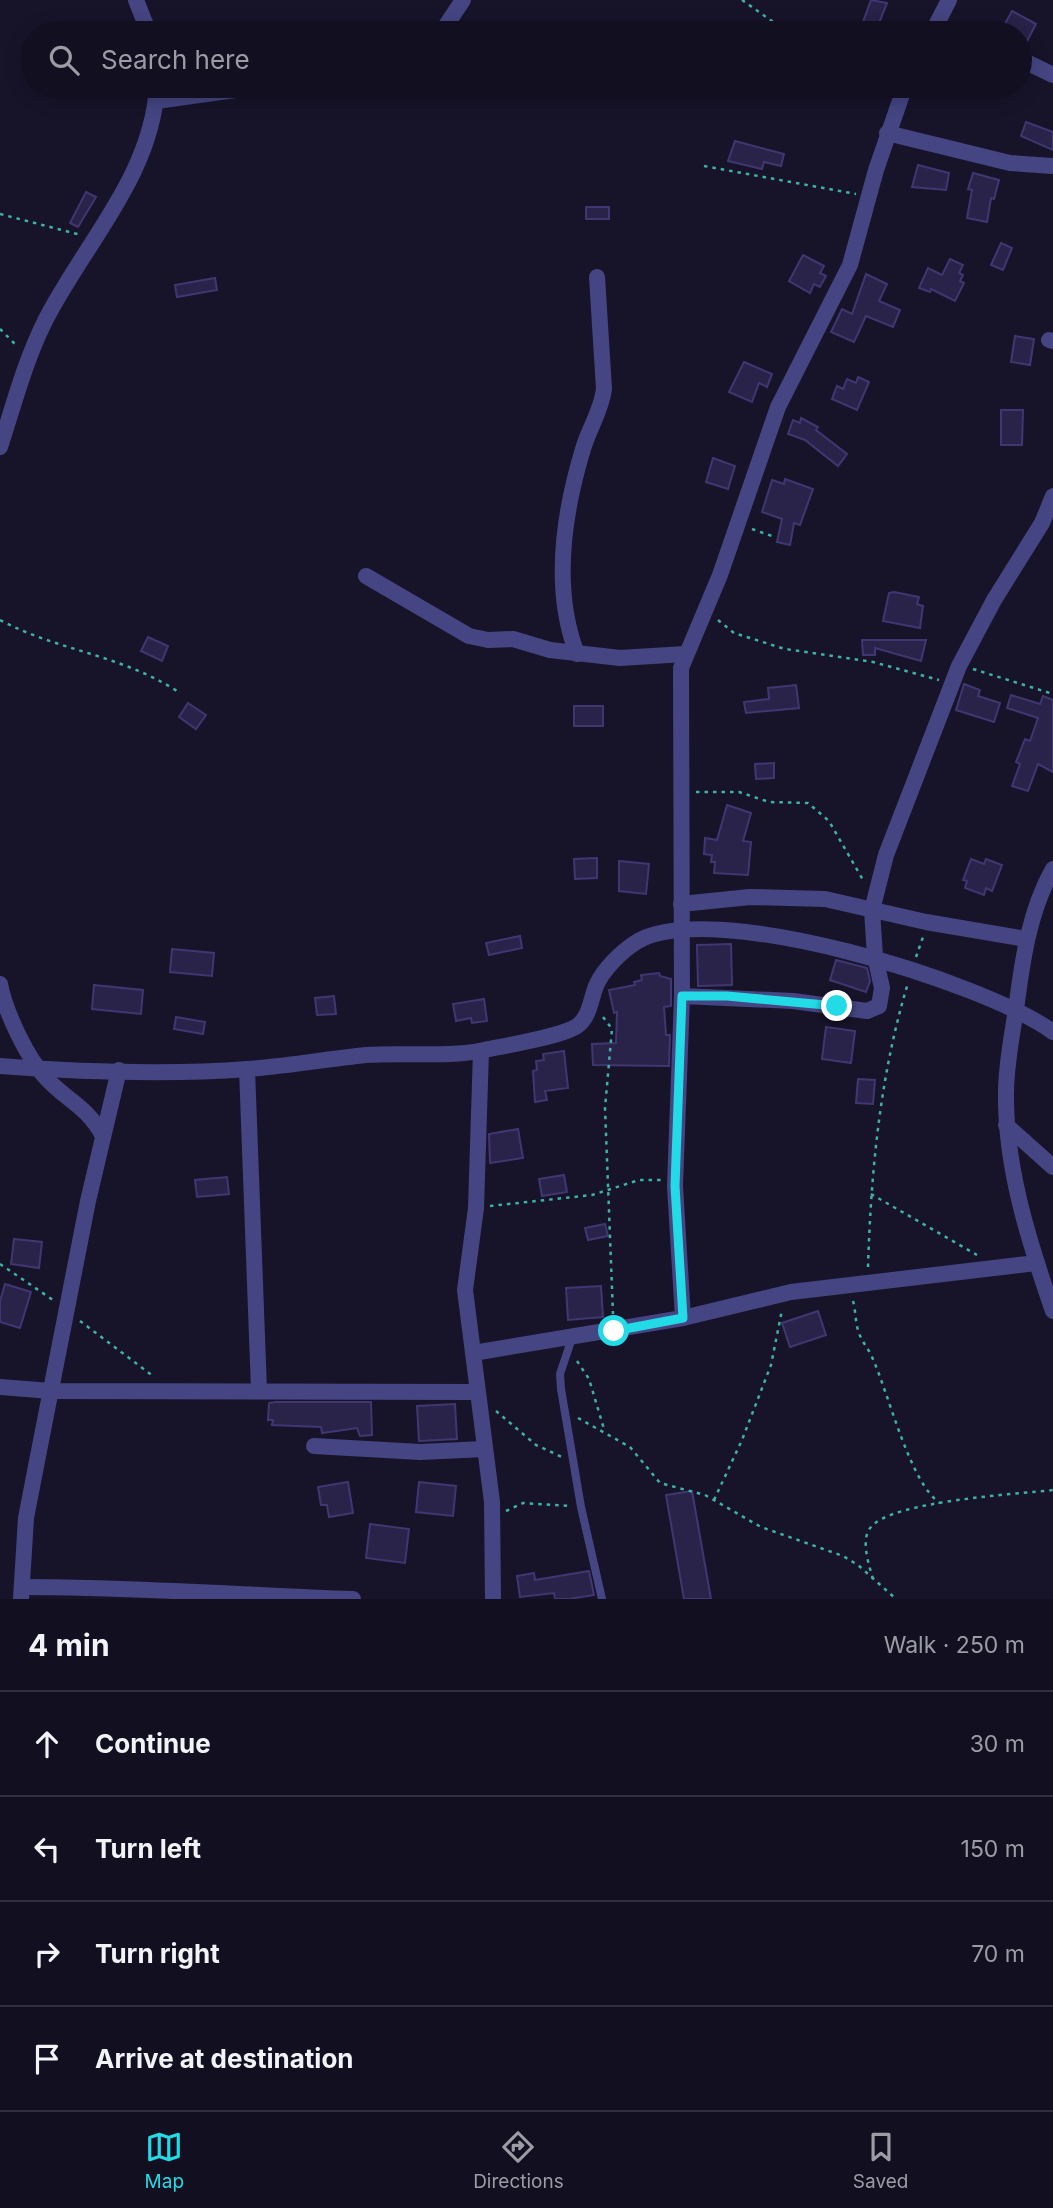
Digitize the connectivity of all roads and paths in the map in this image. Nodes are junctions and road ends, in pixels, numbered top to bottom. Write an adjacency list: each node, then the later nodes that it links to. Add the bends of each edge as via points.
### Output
1 (136, 0): 5 (street)
2 (463, 0): 6 (street)
3 (742, 0): 7 (path)
4 (949, 0): 8 (street)
5 (144, 21)
6 (449, 21)
7 (772, 21)
8 (940, 21)
9 (1032, 65): 10 (street)
10 (1053, 75)
11 (156, 98): 18 (street, via 143,150)
12 (900, 98): 13 (street)
13 (887, 132): 15 (street, via 1010,163); 16 (street)
14 (704, 166): 16 (path)
15 (1053, 166)
16 (868, 197): 24 (street, via 850,265 778,407)
17 (0, 215): 18 (path)
18 (98, 237): 21 (street, via 68,281)
19 (597, 277): 29 (street, via 604,389 577,470 562,575 566,626)
20 (0, 328): 21 (path, via 12,337)
21 (25, 364): 22 (street)
22 (0, 447)
23 (1053, 496): 31 (street)
24 (735, 527): 25 (path); 27 (street)
25 (772, 536)
26 (366, 576): 29 (street, via 469,636 513,639)
27 (702, 613): 30 (street); 32 (path, via 757,641 873,662)
28 (0, 621): 33 (path, via 129,665)
29 (577, 654): 30 (street, via 649,658)
30 (685, 654): 35 (street, via 680,692)
31 (959, 666): 32 (street); 34 (path)
32 (952, 684): 39 (street, via 886,855)
33 (177, 691)
34 (1053, 694)
35 (682, 792): 38 (street); 39 (path, via 740,792 769,802 801,800 817,807 829,821)
36 (1053, 869): 37 (street)
37 (1047, 891): 42 (street)
38 (681, 904): 39 (street, via 785,897); 41 (street)
39 (873, 906): 40 (street); 43 (street)
40 (926, 922): 42 (street); 44 (path)
41 (680, 930): 43 (street, via 760,935); 46 (street); 48 (street, via 638,941 619,956 597,983)
42 (1026, 939): 47 (street)
43 (875, 956): 44 (street); 46 (street, via 882,988 880,1006 875,1010)
44 (912, 971): 47 (street); 60 (path, via 892,1040)
45 (0, 984): 52 (street)
46 (682, 996): 58 (street)
47 (1016, 1008): 49 (street); 55 (street)
48 (588, 1012): 50 (street, via 577,1026); 59 (path, via 608,1020 612,1029 605,1108)
49 (1053, 1031)
50 (481, 1051): 53 (street, via 369,1055); 61 (street)
51 (0, 1066): 52 (street)
52 (38, 1069): 54 (street); 56 (street, via 89,1113)
53 (247, 1069): 54 (street); 75 (street)
54 (120, 1070): 56 (street)
55 (1006, 1125): 57 (street); 62 (street)
56 (103, 1136): 68 (street)
57 (1053, 1167)
58 (675, 1186): 59 (path, via 650,1178); 70 (street)
59 (609, 1191): 61 (path); 71 (path)
60 (871, 1194): 64 (path); 65 (path)
61 (476, 1208): 73 (street, via 465,1290)
62 (1036, 1263): 64 (street); 69 (street)
63 (0, 1264): 68 (path)
64 (994, 1267): 65 (street)
65 (867, 1284): 66 (street)
66 (837, 1287): 67 (street); 86 (path, via 853,1301 858,1332 872,1355 920,1482)
67 (791, 1292): 70 (street); 85 (path, via 776,1325 771,1365)
68 (66, 1310): 76 (street); 77 (path)
69 (1053, 1311)
70 (683, 1318): 71 (street)
71 (614, 1331): 72 (street)
72 (570, 1344): 73 (street); 79 (lane, via 560,1374); 80 (path, via 589,1379)
73 (473, 1353): 78 (street)
74 (0, 1387): 76 (street)
75 (259, 1390): 77 (street); 78 (street)
76 (51, 1391): 77 (street); 90 (street, via 26,1518)
77 (171, 1392)
78 (476, 1392): 82 (street); 83 (path, via 536,1445)
79 (563, 1400): 80 (path, via 579,1419); 83 (lane)
80 (604, 1430): 85 (path, via 629,1447 660,1483 694,1490)
81 (314, 1446): 82 (street, via 421,1452)
82 (485, 1448): 88 (street)
83 (572, 1461): 87 (lane)
84 (1053, 1490): 86 (path)
85 (714, 1500): 89 (path, via 761,1527 843,1556)
86 (940, 1503): 89 (path, via 892,1514 869,1529 867,1559)
87 (581, 1507): 88 (path, via 523,1503 511,1506); 93 (lane)
88 (494, 1527): 92 (street)
89 (873, 1579): 94 (path)
90 (21, 1593): 91 (street, via 107,1587)
91 (353, 1599)
92 (493, 1599)
93 (602, 1599)
94 (896, 1599)

